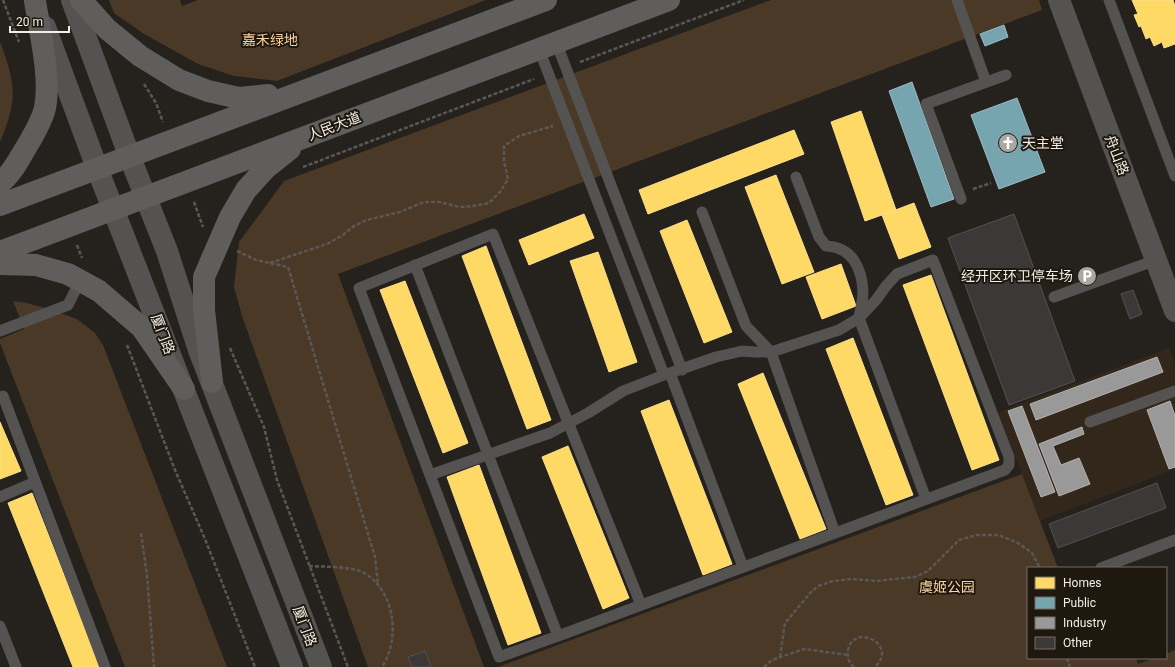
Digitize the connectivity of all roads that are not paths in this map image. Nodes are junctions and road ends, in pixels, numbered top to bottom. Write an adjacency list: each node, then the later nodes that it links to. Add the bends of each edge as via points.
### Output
1 (72, 0): 15 (street, 厦门路)
2 (81, 0): 13 (main road, via 107,29 140,56 179,80 208,91 239,98)
3 (546, 0): 9 (main road)
4 (669, 0): 10 (main road, 人民大道)
5 (957, 0): 12 (lane)
6 (1059, 0): 26 (street, 舟山路)
7 (1109, 0): 17 (lane)
8 (35, 1): 16 (street, 厦门路); 19 (main road, via 47,82 45,108 21,156)
9 (523, 4): 13 (main road)
10 (547, 46): 14 (main road, 人民大道); 36 (lane, via 566,68); 37 (lane, via 548,74)
11 (1006, 74): 12 (lane)
12 (986, 82): 21 (lane, via 926,104)
13 (297, 93): 15 (main road)
14 (306, 136): 20 (main road, 人民大道); 38 (main road, via 265,169 246,190 230,217 204,277 204,310)
15 (129, 155): 16 (main road); 20 (street, 厦门路)
16 (97, 168): 22 (main road); 23 (street, 厦门路)
17 (1175, 176)
18 (796, 177): 33 (lane, via 819,237 826,246 845,251 854,259 863,293)
19 (0, 183)
20 (146, 196): 23 (main road, 人民大道); 38 (street, 厦门路)
21 (961, 199)
22 (0, 204)
23 (114, 209): 25 (main road, 人民大道); 39 (street, 厦门路)
24 (702, 212): 35 (lane, via 746,326)
25 (0, 252)
26 (1156, 260): 30 (street, 舟山路); 31 (lane)
27 (0, 264): 29 (main road, via 36,265 68,274)
28 (415, 265): 43 (lane, via 493,234); 44 (lane); 45 (lane, via 358,288)
29 (80, 281): 34 (lane, via 68,305); 39 (main road, via 99,291 142,328)
30 (1170, 282): 32 (street, 舟山路)
31 (1054, 297)
32 (1175, 311)
33 (859, 318): 35 (lane, via 838,330); 48 (lane); 48 (lane, via 897,274 933,260 1009,457 1009,465 1005,470)
34 (0, 331)
35 (771, 352): 36 (lane, via 742,351 716,357); 49 (lane)
36 (682, 370): 37 (lane)
37 (667, 374): 43 (lane, via 623,391); 51 (lane)
38 (212, 382): 60 (street, 厦门路)
39 (184, 389): 59 (street, 厦门路)
40 (1175, 391): 42 (lane)
41 (3, 396): 46 (lane)
42 (1090, 422)
43 (568, 424): 44 (lane, via 550,433); 53 (lane)
44 (488, 454): 45 (lane); 55 (lane)
45 (430, 475): 55 (lane, via 499,657)
46 (36, 482): 47 (lane); 58 (lane)
47 (0, 497)
48 (926, 499): 49 (lane)
49 (835, 533): 51 (lane)
50 (1175, 540): 52 (lane)
51 (743, 567): 53 (lane)
52 (1104, 567)
53 (640, 605): 55 (lane)
54 (0, 627): 56 (lane); 57 (lane)
55 (558, 636)
56 (0, 650)
57 (16, 667)
58 (105, 667)
59 (292, 667)
60 (321, 667)

